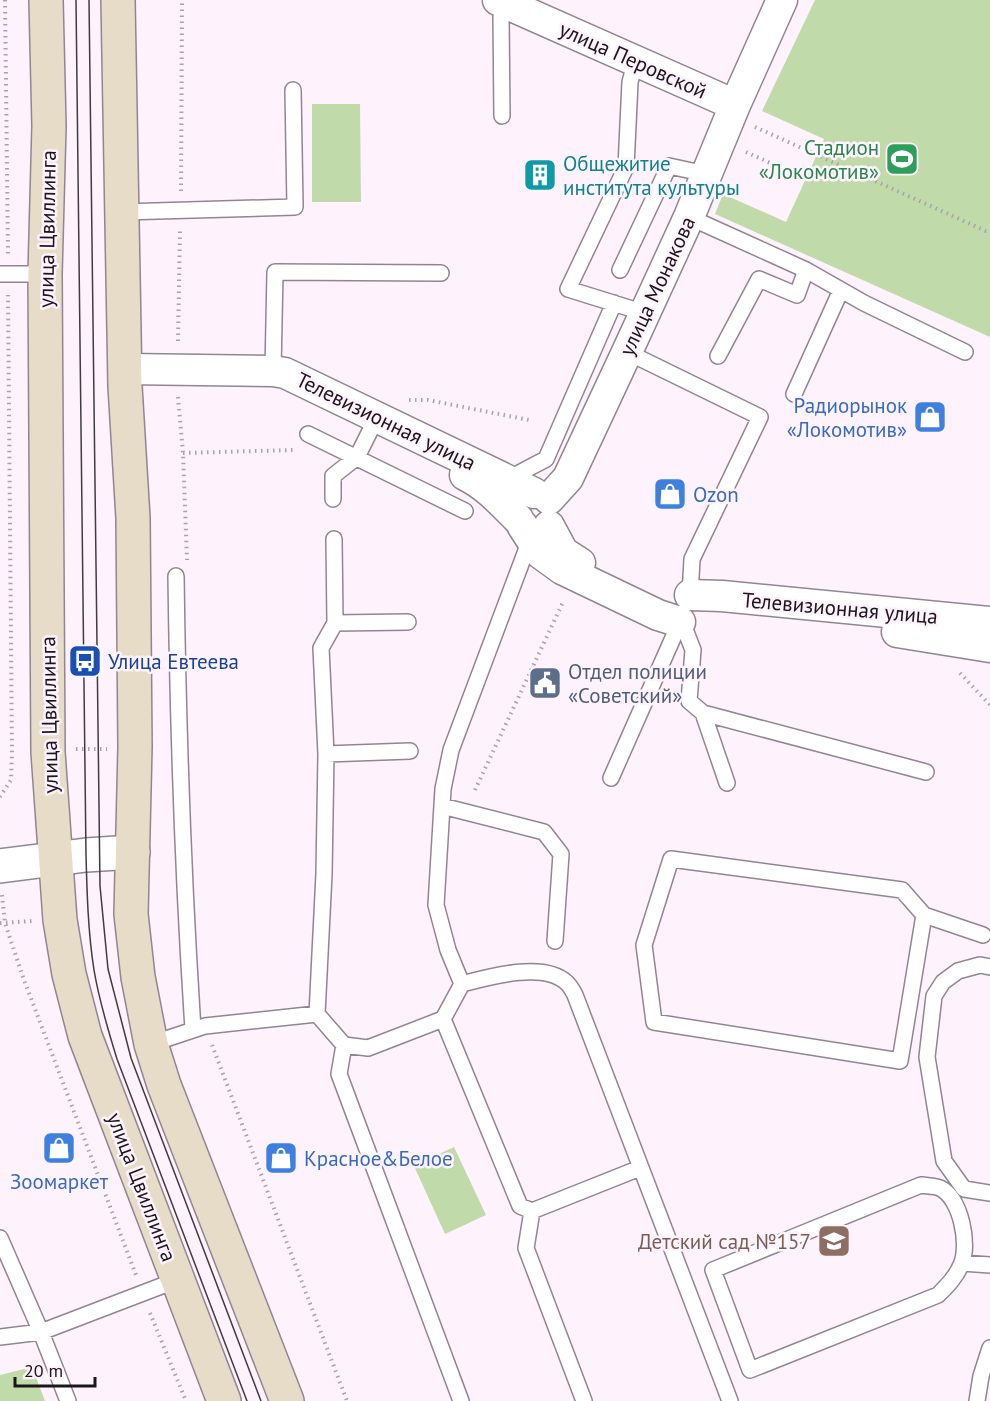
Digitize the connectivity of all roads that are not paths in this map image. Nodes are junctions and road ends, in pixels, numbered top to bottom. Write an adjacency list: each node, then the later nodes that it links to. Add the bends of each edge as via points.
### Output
1 (118, 0): 10 (main road)
2 (782, 0): 8 (street, улица Монакова)
3 (501, 1): 5 (street, улица Перовской); 7 (lane)
4 (40, 2): 16 (main road, улица Цвиллинга, via 49,126)
5 (636, 60): 8 (street, улица Перовской); 18 (lane, via 630,82 626,167 568,289)
6 (293, 90): 10 (lane, via 295,207)
7 (502, 116)
8 (728, 120): 9 (street, улица Монакова)
9 (706, 174): 11 (street, улица Монакова); 12 (lane, via 669,166)
10 (122, 212): 24 (main road)
11 (689, 217): 13 (lane); 19 (street, улица Монакова)
12 (620, 270)
13 (806, 270): 17 (lane); 22 (lane, via 797,295 759,279)
14 (441, 273): 23 (lane, via 275,272)
15 (4, 274): 16 (lane)
16 (45, 274): 49 (main road, улица Цвиллинга, via 48,752)
17 (841, 290): 21 (lane); 26 (lane)
18 (614, 303): 19 (lane); 30 (lane, via 546,459)
19 (645, 313): 20 (street, улица Монакова)
20 (627, 352): 33 (street, улица Монакова, via 568,478); 36 (lane, via 760,417 692,559)
21 (964, 352)
22 (718, 356)
23 (273, 371): 25 (street, Телевизионная улица); 30 (street, Телевизионная улица, via 296,377)
24 (125, 378): 25 (street, Телевизионная улица); 48 (main road, via 133,518)
25 (177, 378): 27 (street, Телевизионная улица, via 282,388)
26 (794, 394)
27 (371, 429): 29 (lane); 33 (street, Телевизионная улица, via 476,480)
28 (308, 434): 29 (lane)
29 (357, 457): 31 (lane, via 333,476); 32 (lane)
30 (506, 480): 33 (street, Телевизионная улица)
31 (333, 499)
32 (465, 511)
33 (534, 517): 36 (street, Телевизионная улица, via 573,560); 36 (street, Телевизионная улица, via 551,562 658,615); 47 (lane, via 451,750)
34 (334, 539): 39 (lane)
35 (182, 572): 58 (lane, via 179,747 185,913)
36 (686, 611): 38 (street, Телевизионная улица, via 722,596); 40 (street, Телевизионная улица, via 849,624); 41 (lane, via 693,650 689,701); 45 (lane)
37 (408, 622): 39 (lane)
38 (990, 622)
39 (335, 623): 43 (lane, via 321,648)
40 (990, 647)
41 (703, 713): 44 (lane); 46 (lane)
42 (410, 751): 43 (lane)
43 (326, 754): 56 (lane)
44 (926, 772)
45 (610, 778)
46 (726, 783)
47 (442, 806): 53 (lane, via 544,832 561,854); 55 (lane, via 436,904)
48 (133, 852): 49 (street); 59 (main road, via 131,914)
49 (54, 858): 50 (street); 67 (main road, улица Цвиллинга, via 69,974 85,1036)
50 (1, 878)
51 (924, 915): 51 (lane, via 902,890 671,859 644,945 654,1022 900,1061); 52 (lane)
52 (986, 934): 54 (lane)
53 (555, 941)
54 (985, 966): 62 (lane, via 958,971 943,982 934,996 927,1057 944,1161 964,1189)
55 (462, 984): 57 (lane); 61 (lane, via 502,974 532,972 567,982)
56 (317, 1014): 58 (lane); 60 (lane)
57 (442, 1019): 60 (lane, via 368,1048); 63 (lane, via 520,1206)
58 (199, 1027): 59 (lane)
59 (151, 1044): 73 (main road)
60 (344, 1046): 74 (lane, via 339,1074)
61 (640, 1168): 63 (lane); 76 (lane)
62 (990, 1193)
63 (532, 1211): 75 (lane, via 526,1248)
64 (0, 1238): 68 (lane)
65 (962, 1263): 65 (lane, via 938,1295 750,1370 713,1270 921,1185 941,1188 955,1202 965,1237); 66 (lane)
66 (990, 1265)
67 (177, 1280): 68 (lane); 72 (main road, улица Цвиллинга)
68 (42, 1332): 69 (lane); 71 (lane)
69 (0, 1337)
70 (990, 1348): 77 (lane)
71 (68, 1401)
72 (224, 1401)
73 (288, 1401)
74 (461, 1401)
75 (584, 1401)
76 (730, 1401)
77 (977, 1401)

